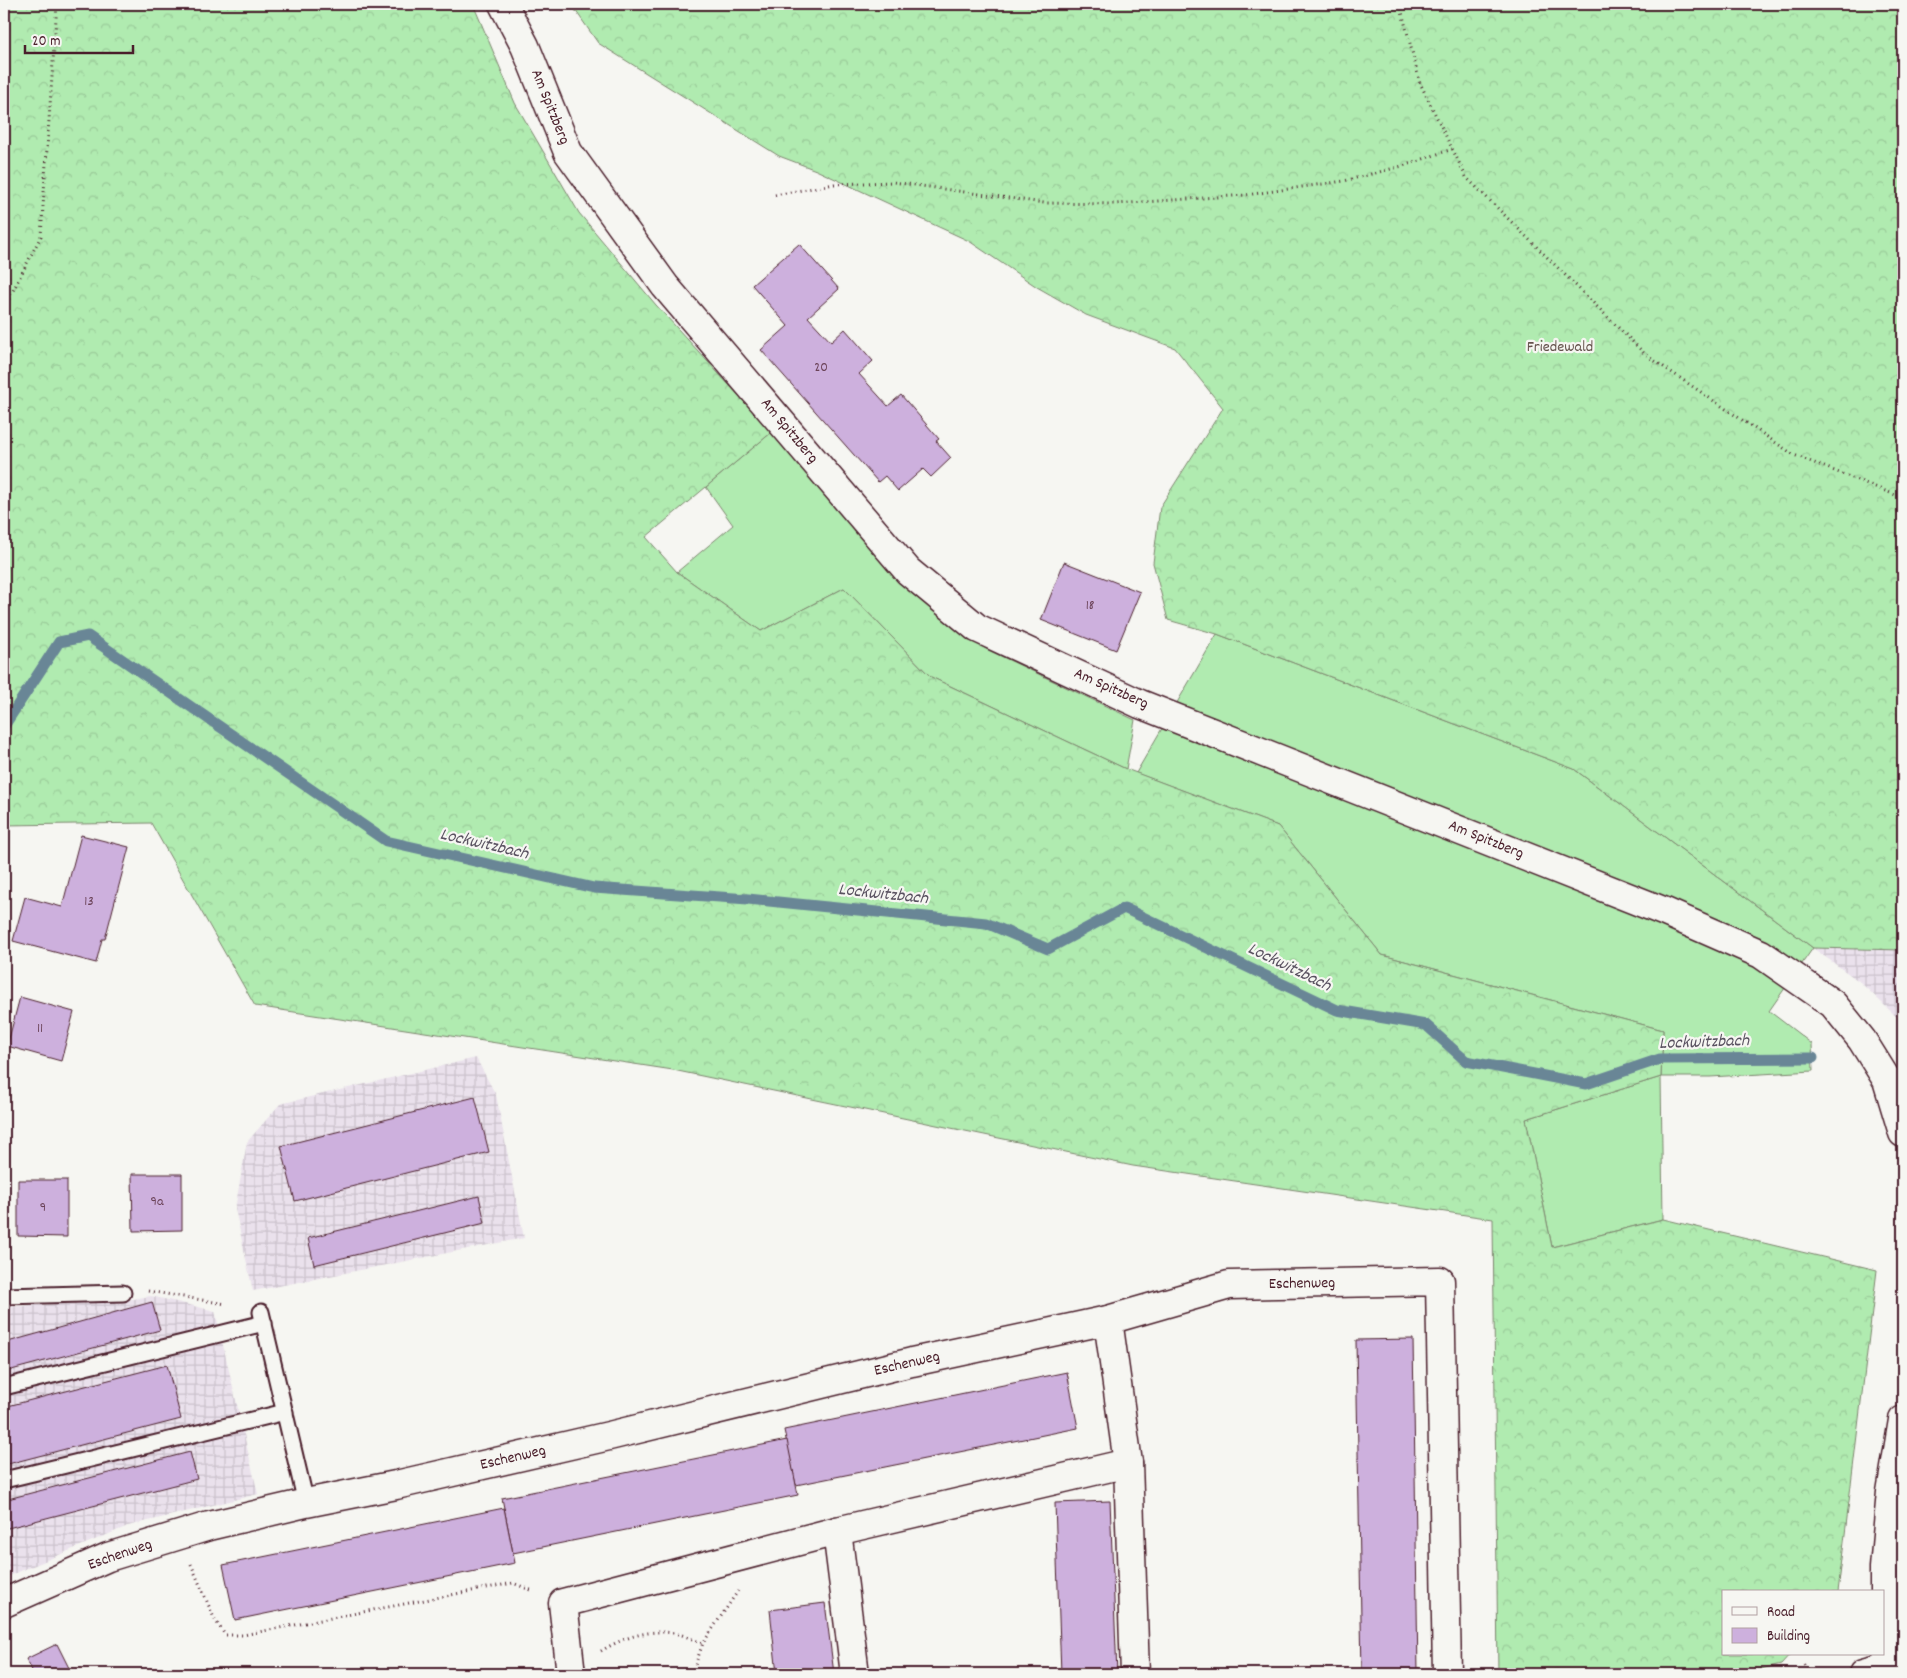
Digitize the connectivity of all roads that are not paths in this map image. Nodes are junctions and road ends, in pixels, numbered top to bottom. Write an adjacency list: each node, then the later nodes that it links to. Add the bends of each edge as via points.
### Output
1 (503, 4): 2 (street, Am Spitzberg, via 525,46 568,152 665,286 908,571 977,628 1140,704 1664,911 1761,954 1833,1004 1862,1040 1887,1080)
2 (1903, 1133)
3 (123, 1293): 4 (lane)
4 (4, 1296)
5 (1108, 1320): 9 (street); 11 (street, Eschenweg, via 912,1362 609,1436); 18 (street, Eschenweg, via 1229,1285 1440,1281)
6 (4, 1386): 7 (lane, via 262,1317)
7 (285, 1412): 10 (lane); 11 (lane)
8 (1903, 1420): 14 (street, via 1891,1492 1884,1568 1884,1641)
9 (1128, 1463): 12 (street); 17 (street)
10 (4, 1480)
11 (306, 1503): 13 (street, Eschenweg, via 209,1526 108,1557)
12 (837, 1531): 15 (street, via 564,1603); 16 (street)
13 (4, 1603)
14 (1897, 1665): 19 (street)
15 (570, 1672)
16 (855, 1674)
17 (1136, 1674)
18 (1447, 1674)
19 (1863, 1674)

